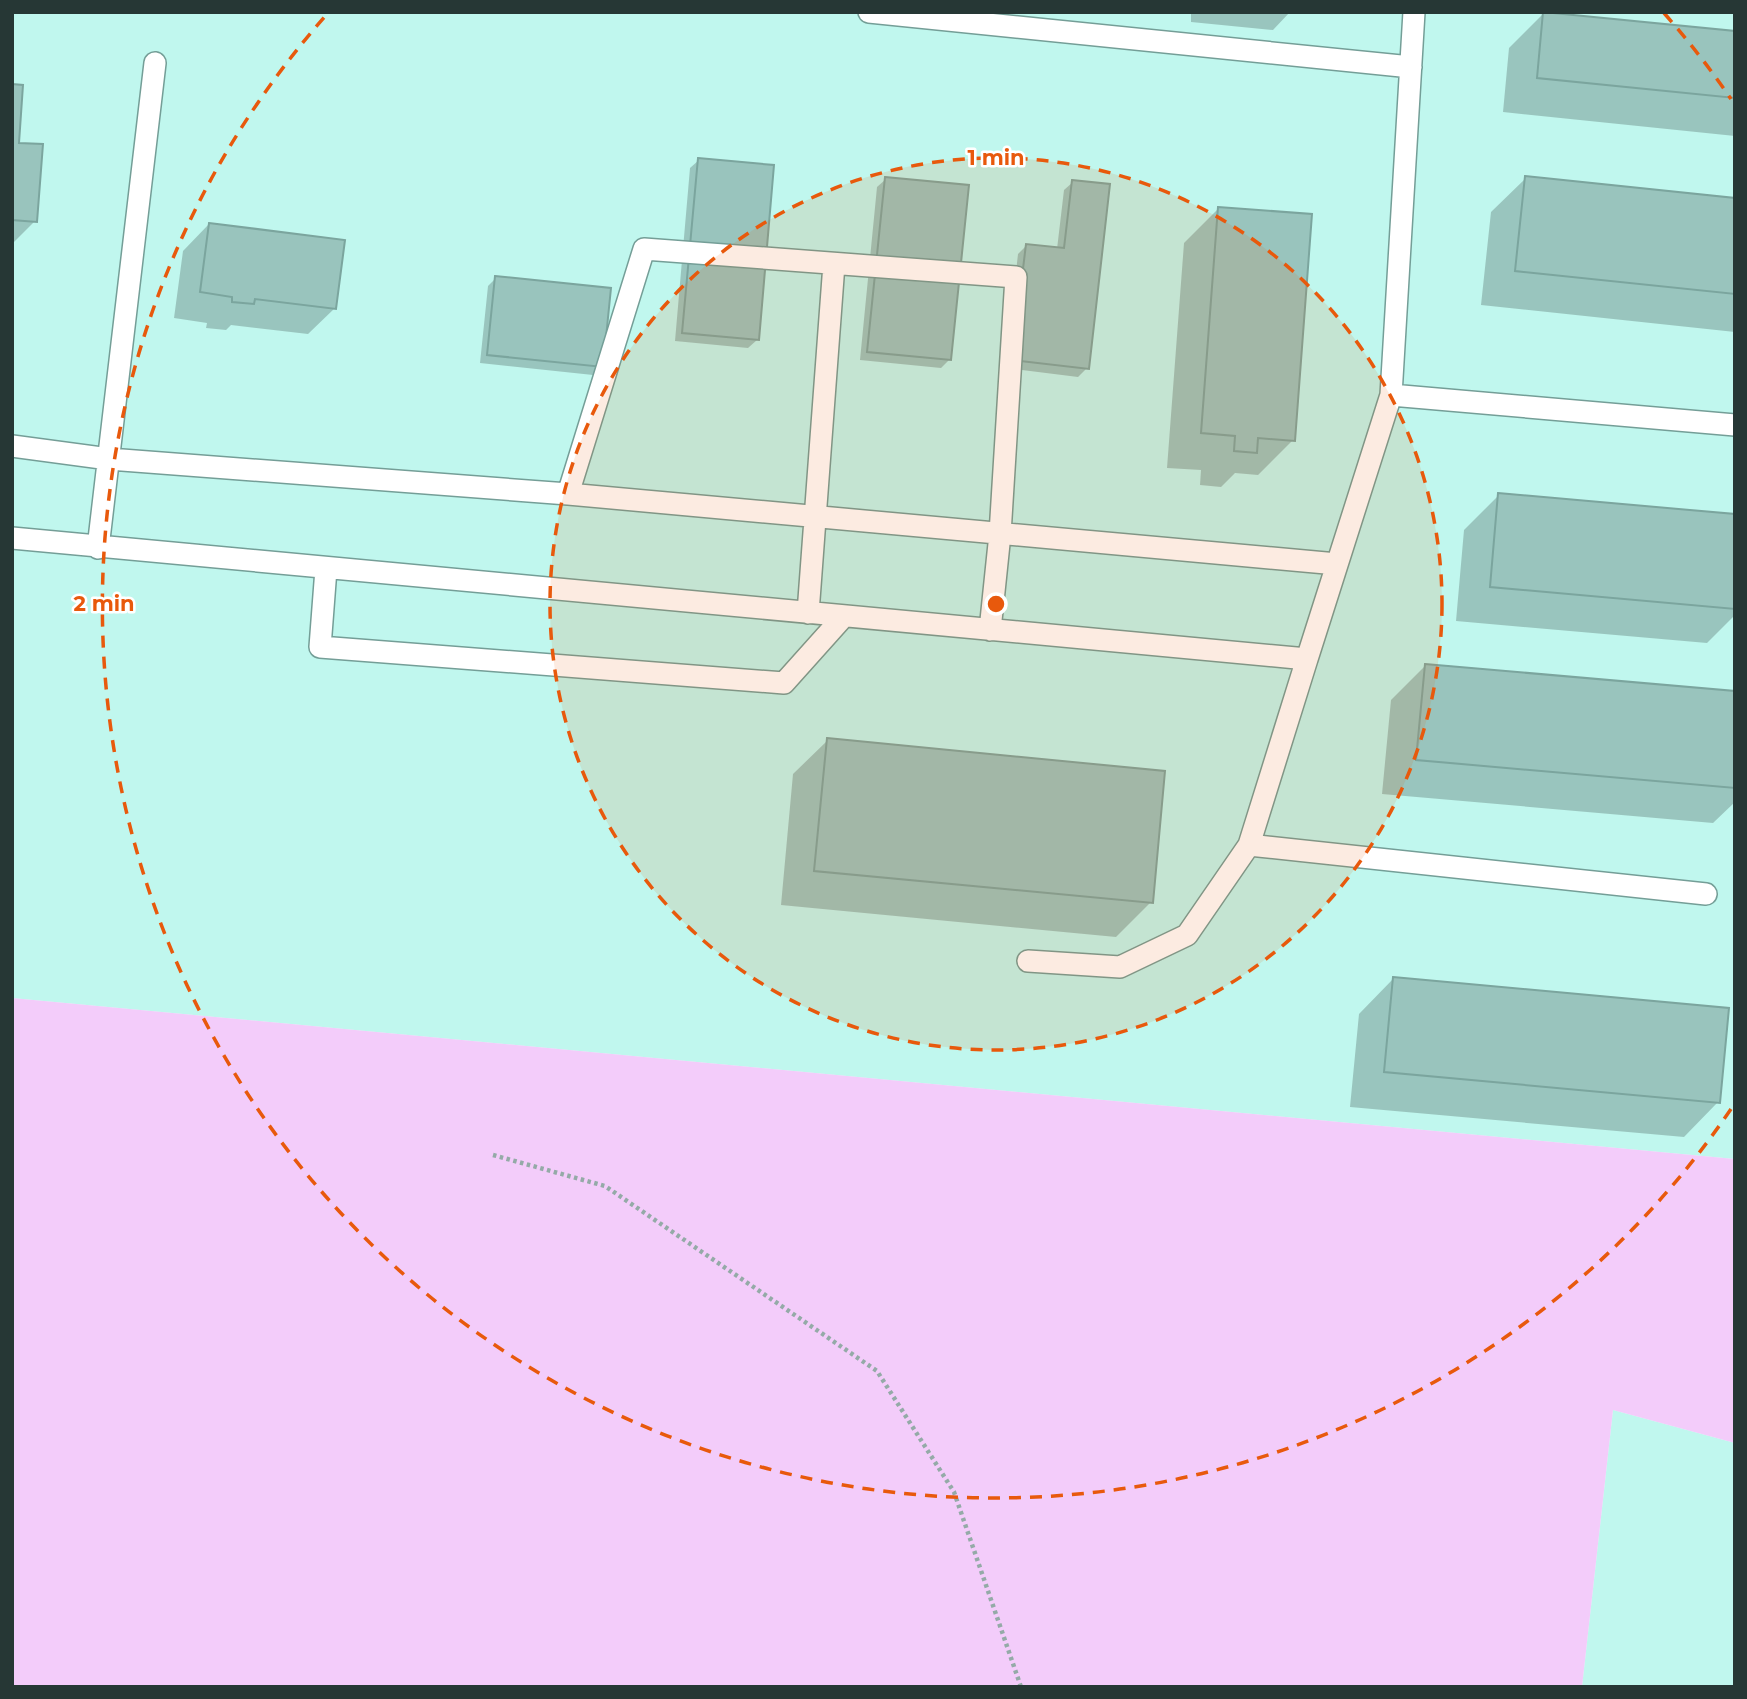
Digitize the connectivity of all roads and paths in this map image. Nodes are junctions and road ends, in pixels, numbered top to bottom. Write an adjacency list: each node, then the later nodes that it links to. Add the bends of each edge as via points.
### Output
1 (869, 12): 4 (lane)
2 (1414, 12): 4 (lane)
3 (155, 63): 9 (lane)
4 (1411, 67): 6 (lane)
5 (834, 264): 10 (lane, via 644,249); 11 (lane); 12 (lane, via 1016,277)
6 (1391, 395): 7 (lane); 15 (lane)
7 (1735, 425)
8 (12, 446): 9 (lane)
9 (109, 459): 10 (lane); 14 (lane)
10 (568, 494): 11 (lane)
11 (817, 517): 12 (lane); 17 (lane)
12 (1000, 534): 15 (lane); 19 (lane)
13 (12, 538): 14 (lane)
14 (98, 548): 16 (lane)
15 (1338, 564): 20 (lane)
16 (326, 569): 17 (lane); 18 (lane, via 320,648 784,683)
17 (808, 613): 18 (lane)
18 (844, 617): 19 (lane)
19 (990, 630): 20 (lane)
20 (1307, 659): 21 (lane)
21 (1249, 845): 22 (lane); 23 (lane, via 1187,935 1121,967)
22 (1706, 894)
23 (1028, 961)
24 (493, 1155): 25 (path, via 605,1186 877,1371 954,1492)
25 (1021, 1687)

